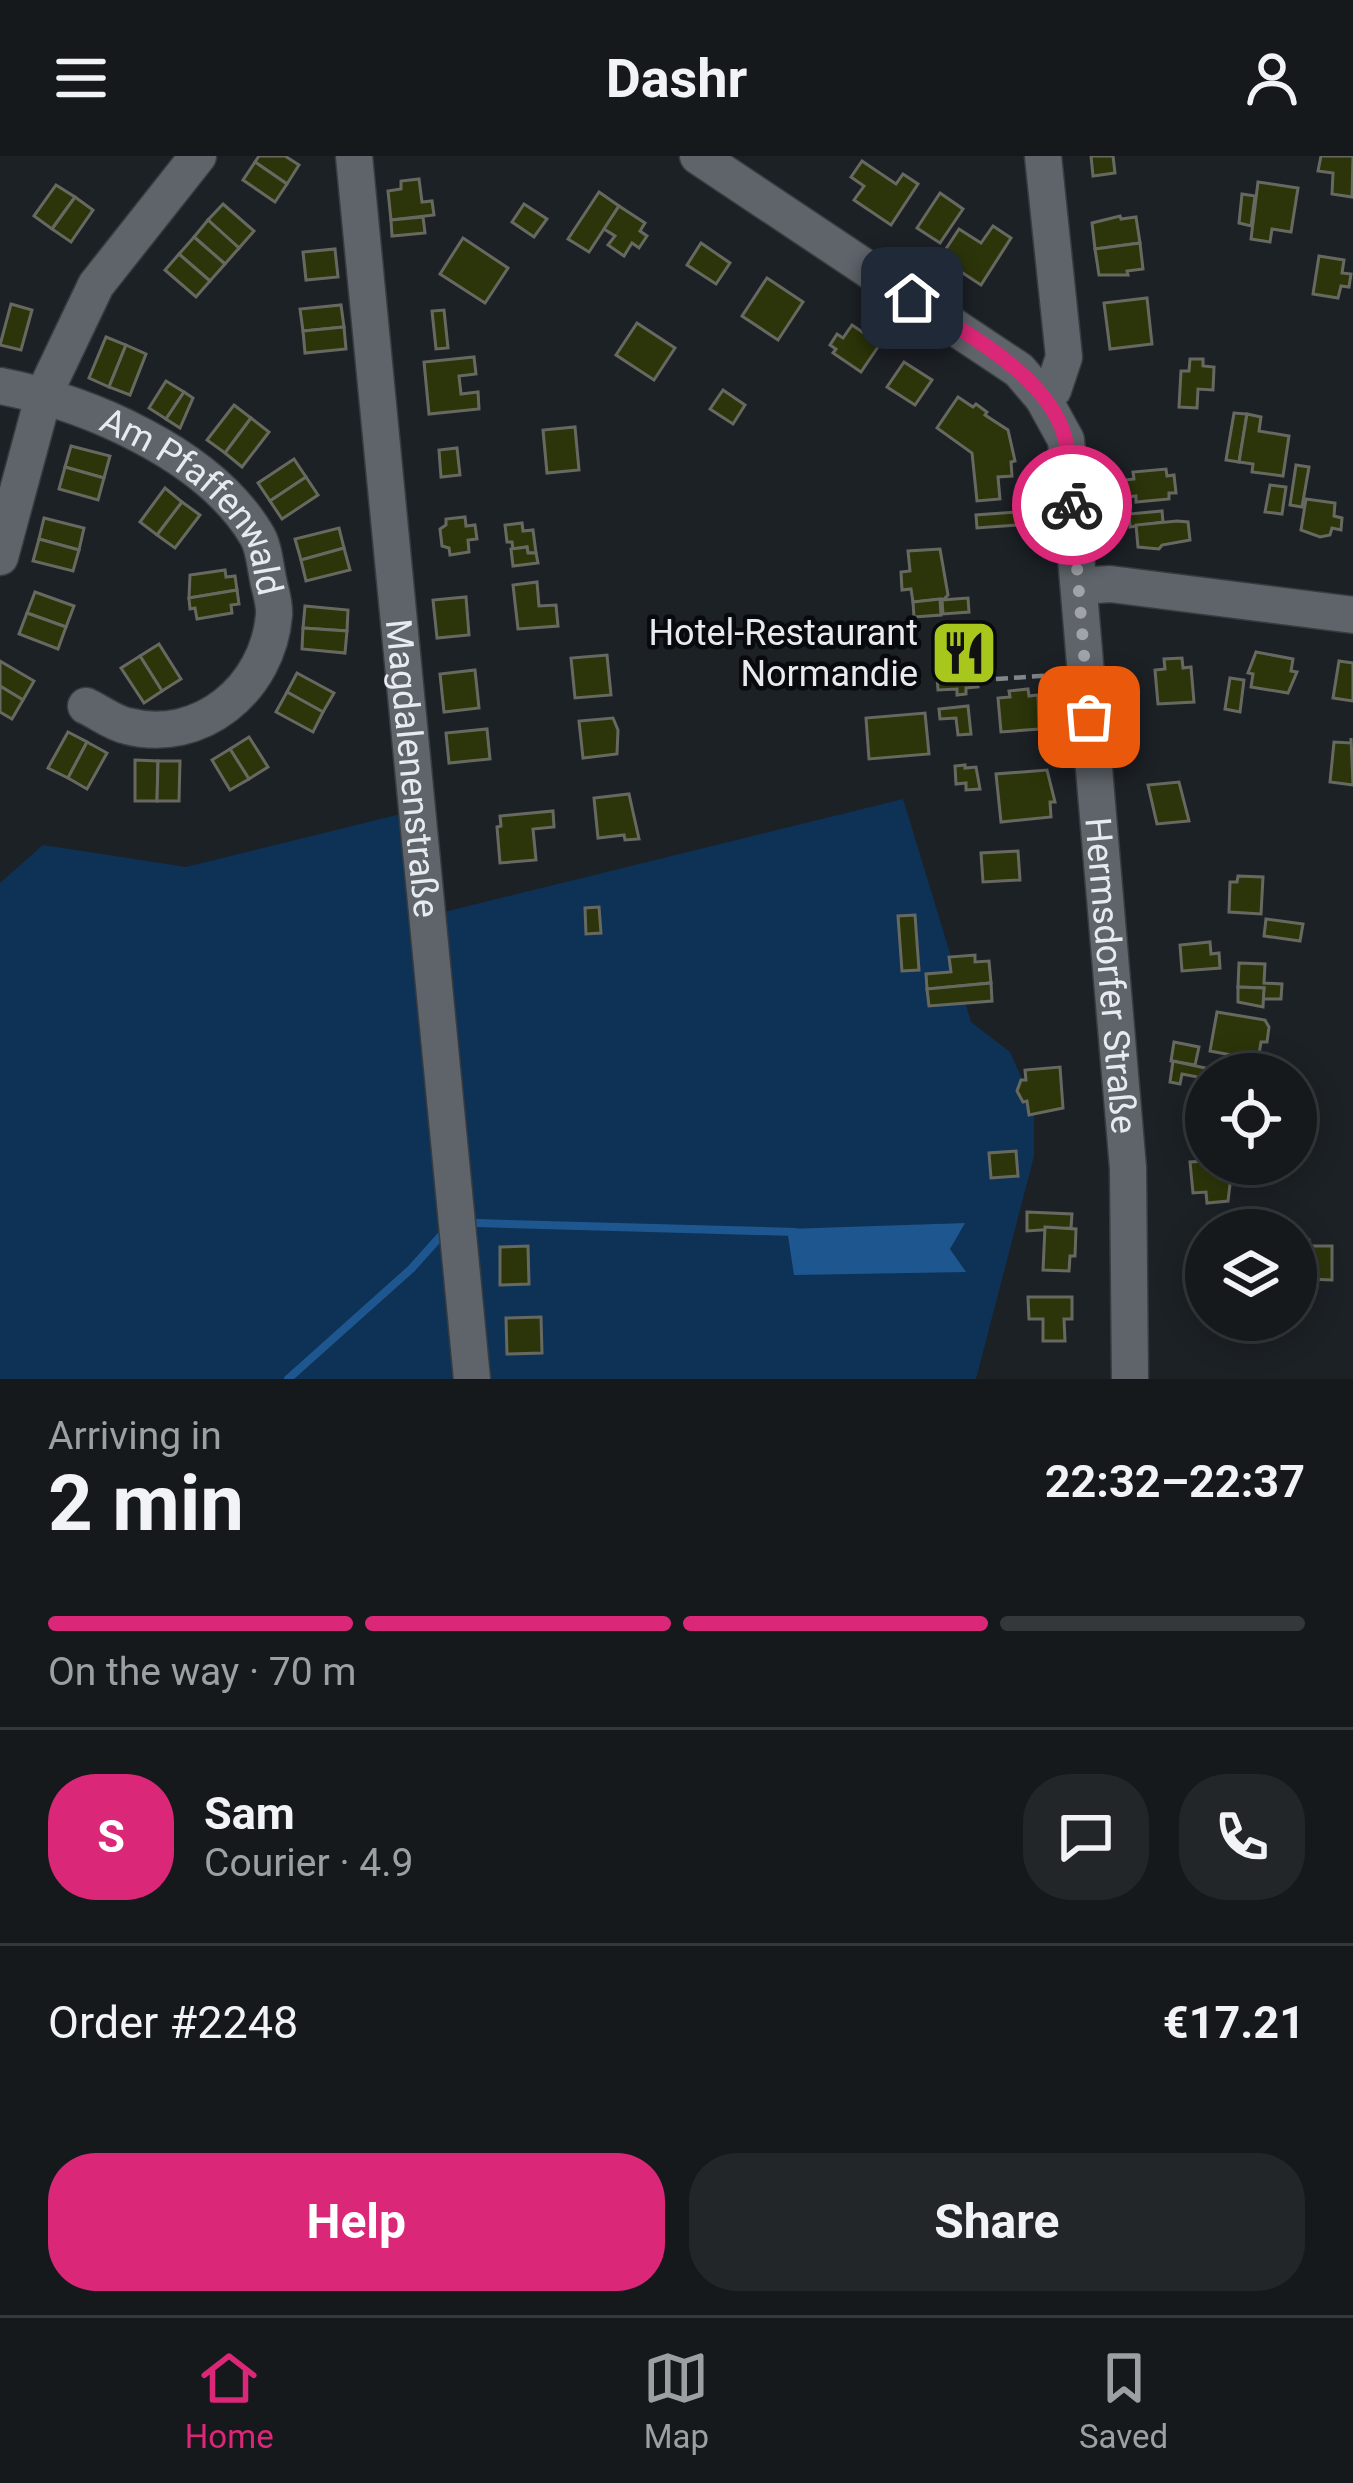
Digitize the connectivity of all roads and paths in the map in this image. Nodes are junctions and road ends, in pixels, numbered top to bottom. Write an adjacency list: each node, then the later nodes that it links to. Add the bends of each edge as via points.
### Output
1 (198, 156): 6 (street, via 96,285)
2 (354, 156): 14 (street, Magdalenenstraße)
3 (698, 156): 7 (street, via 1019,370)
4 (1043, 156): 7 (street, via 1064,357)
5 (0, 386): 6 (street, Am Pfaffenwald)
6 (44, 394): 8 (street); 13 (street, Am Pfaffenwald, via 143,435 222,491 259,538 275,612 259,671 224,710 178,729 126,726)
7 (1043, 398): 9 (street, Hermsdorfer Straße, via 1066,440)
8 (0, 557)
9 (1080, 586): 10 (street); 11 (street, Hermsdorfer Straße)
10 (1353, 615)
11 (1085, 672): 12 (path); 15 (street, Hermsdorfer Straße, via 1128,1168)
12 (996, 679)
13 (86, 706)
14 (472, 1379)
15 (1130, 1379)

